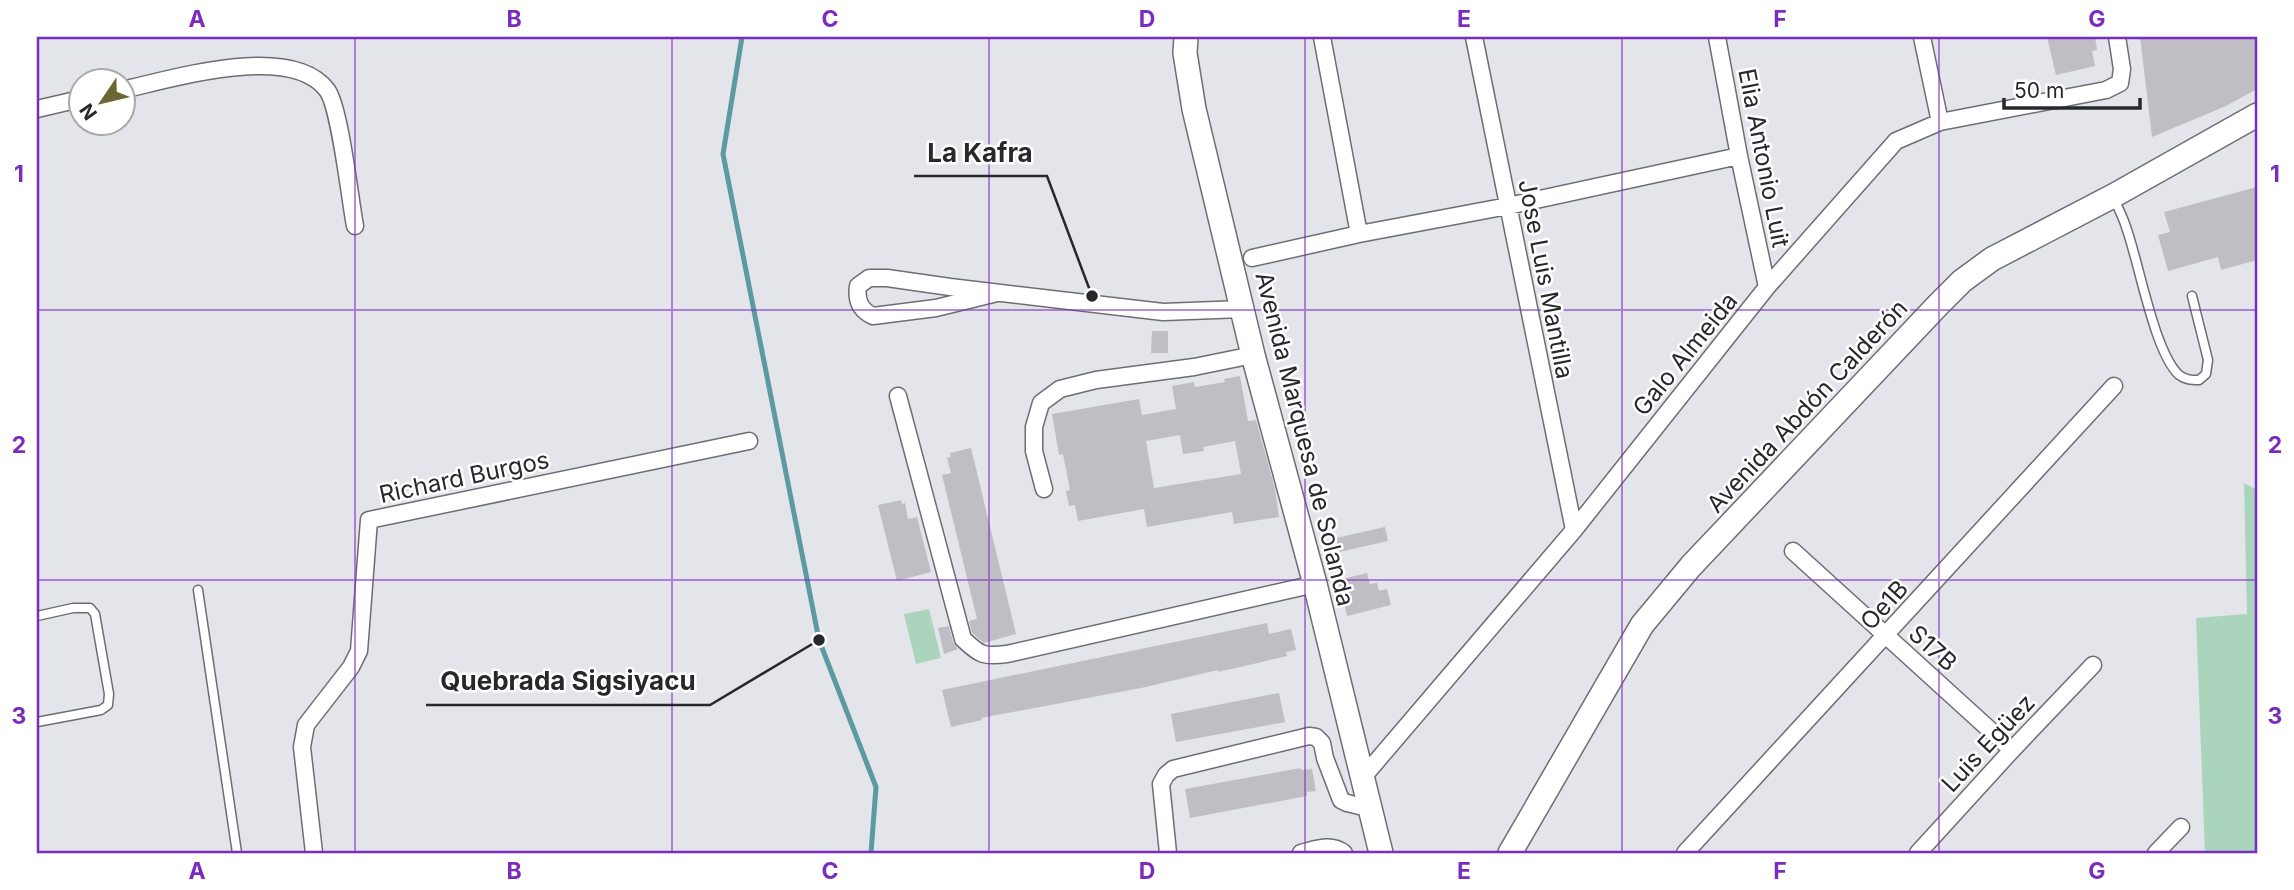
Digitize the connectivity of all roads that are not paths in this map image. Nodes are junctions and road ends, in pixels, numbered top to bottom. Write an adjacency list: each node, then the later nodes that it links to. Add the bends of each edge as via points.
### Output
1 (1186, 37): 21 (street, Avenida Marquesa de Solanda, via 1194,109)
2 (1322, 37): 16 (street)
3 (1474, 37): 14 (street, Jose Luis Mantilla)
4 (1717, 37): 12 (street, Elia Antonio Luit)
5 (1922, 37): 11 (street)
6 (2118, 37): 11 (street, Galo Almeida, via 2120,83 2106,90)
7 (136, 87): 15 (street, via 225,66 292,68 311,75 328,91 336,113)
8 (66, 102): 9 (street)
9 (37, 109)
10 (2257, 115): 13 (street, Avenida Abdón Calderón)
11 (1940, 122): 18 (street, Galo Almeida, via 1896,141)
12 (1739, 156): 14 (street); 18 (street, Elia Antonio Luit)
13 (2113, 196): 20 (lane, via 2158,338 2179,374 2200,380 2208,360); 45 (street, Avenida Abdón Calderón, via 1992,259 1962,281 1691,566 1642,625)
14 (1508, 206): 16 (street); 27 (street, Jose Luis Mantilla)
15 (355, 226)
16 (1359, 234): 17 (street)
17 (1252, 258)
18 (1767, 287): 27 (street, Galo Almeida)
19 (997, 293): 19 (street, via 869,278 858,286 857,300 864,312 880,316); 21 (street, via 1163,312)
20 (2192, 296)
21 (1243, 309): 22 (street, Avenida Marquesa de Solanda)
22 (1253, 355): 26 (street, via 1060,389 1041,403 1034,427 1034,451); 29 (street, Avenida Marquesa de Solanda)
23 (2114, 386): 32 (street, Oe1B)
24 (898, 397): 29 (street, via 963,639 986,656)
25 (749, 441): 40 (street, Richard Burgos, via 369,520 359,651 306,725 302,747)
26 (1044, 489)
27 (1574, 530): 36 (street, Galo Almeida)
28 (1793, 551): 32 (street, S17B)
29 (1315, 584): 36 (street, Avenida Marquesa de Solanda)
30 (198, 590): 39 (lane)
31 (37, 616): 34 (lane, via 90,608 95,614 109,694 108,705 101,710)
32 (1887, 636): 35 (street, S17B); 46 (street, Oe1B)
33 (2093, 665): 35 (street, Luis Egüez)
34 (37, 722)
35 (2012, 750): 47 (street, Luis Egüez)
36 (1364, 776): 37 (street, Avenida Marquesa de Solanda)
37 (1372, 809): 41 (street, via 1341,800 1322,743 1310,736 1173,769 1161,784); 44 (street, Avenida Marquesa de Solanda)
38 (2181, 827): 48 (street)
39 (237, 853)
40 (314, 853)
41 (1168, 853)
42 (1301, 853): 43 (street, via 1333,848)
43 (1344, 853)
44 (1381, 853)
45 (1510, 853)
46 (1685, 853)
47 (1918, 853)
48 (2156, 853)

